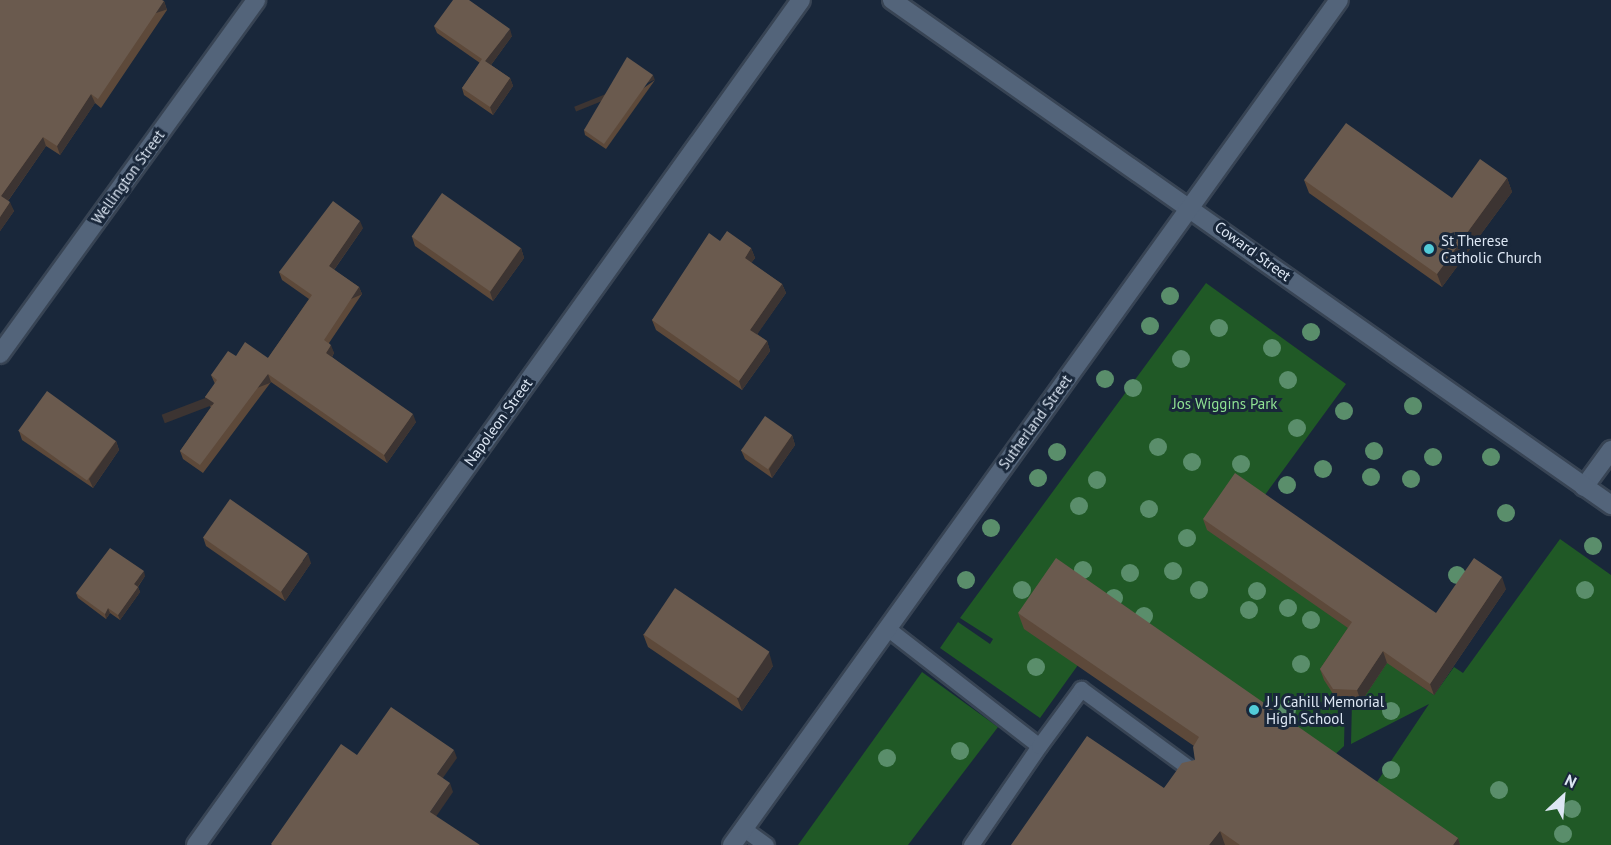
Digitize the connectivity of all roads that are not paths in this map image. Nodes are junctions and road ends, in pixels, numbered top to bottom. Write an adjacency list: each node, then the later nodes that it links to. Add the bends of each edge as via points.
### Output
1 (256, 0): 6 (street, Wellington Street)
2 (801, 0): 14 (street, Napoleon Street)
3 (892, 0): 5 (street, Coward Street)
4 (1339, 0): 5 (street, Sutherland Street)
5 (1190, 206): 8 (street, Coward Street); 10 (street, Sutherland Street)
6 (0, 354)
7 (1611, 450): 8 (street)
8 (1584, 487): 9 (street, Coward Street)
9 (1611, 506)
10 (887, 628): 11 (lane); 13 (street, Sutherland Street)
11 (1039, 746): 12 (lane, via 1081,689); 17 (lane)
12 (1194, 771)
13 (744, 829): 15 (street, Sutherland Street); 16 (lane)
14 (196, 845)
15 (732, 845)
16 (766, 845)
17 (971, 845)

